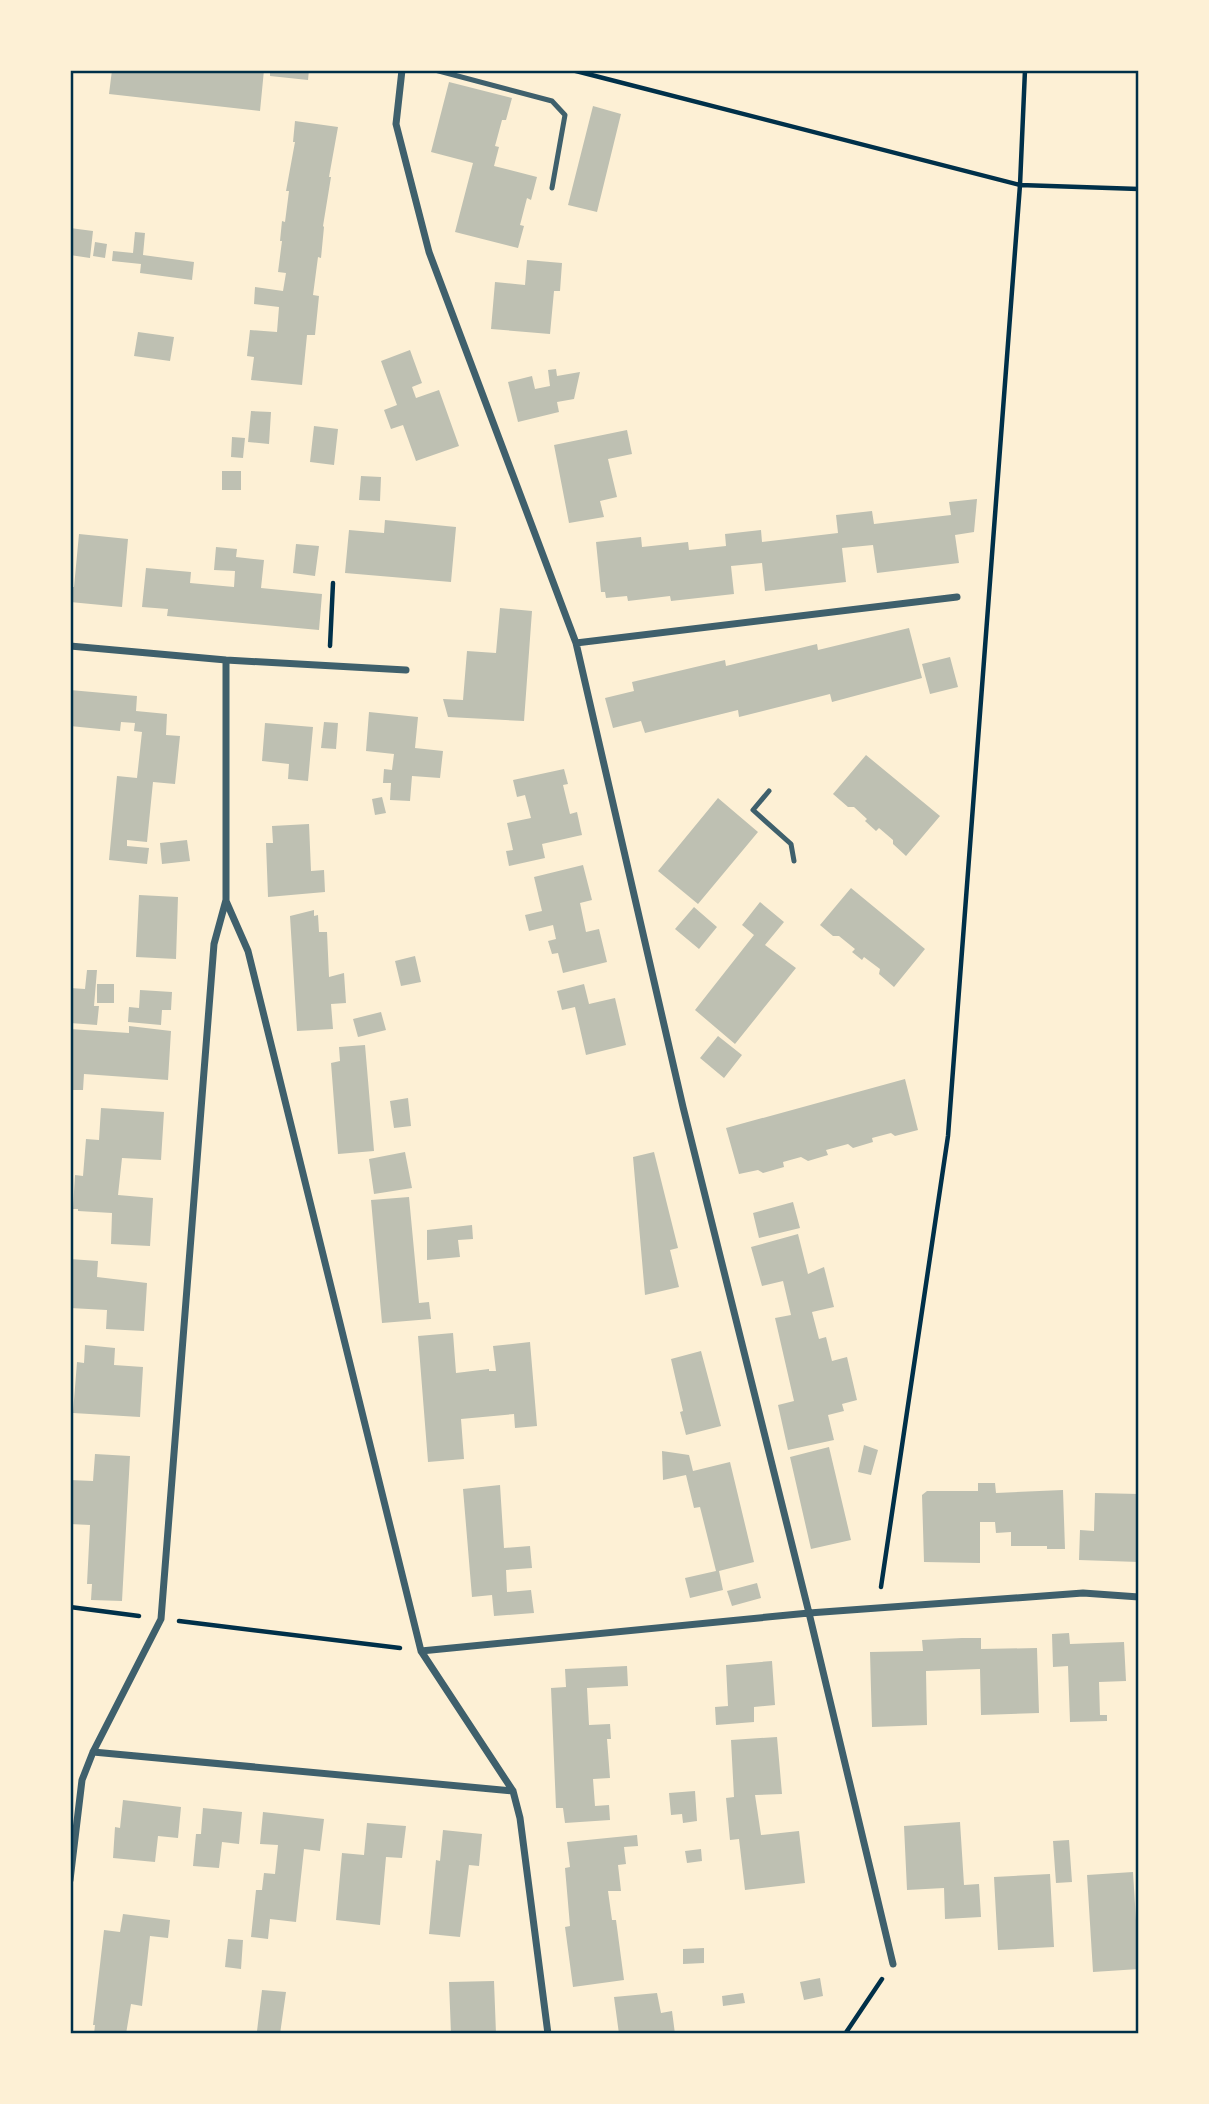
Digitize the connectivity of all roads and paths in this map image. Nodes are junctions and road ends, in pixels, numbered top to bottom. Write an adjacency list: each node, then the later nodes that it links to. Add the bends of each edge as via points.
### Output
1 (402, 70): 10 (street, via 396,124 429,252)
2 (435, 70): 6 (lane, via 552,101 565,115)
3 (572, 70): 5 (path)
4 (1025, 70): 5 (path)
5 (1020, 185): 7 (path); 20 (path, via 948,1136)
6 (552, 188)
7 (1139, 189)
8 (333, 583): 13 (path)
9 (957, 597): 10 (street)
10 (576, 643): 21 (street, via 683,1107)
11 (70, 646): 12 (street)
12 (226, 660): 13 (street); 17 (street)
13 (328, 664): 14 (street)
14 (406, 670)
15 (769, 791): 16 (lane, via 753,810 791,844)
16 (794, 861)
17 (226, 900): 22 (street, via 214,944); 23 (street, via 248,951)
18 (1139, 1597): 20 (street, via 1083,1593)
19 (70, 1607): 22 (path)
20 (878, 1608): 21 (street)
21 (809, 1613): 23 (street); 27 (street)
22 (161, 1619): 23 (path); 24 (street)
23 (421, 1651): 25 (street)
24 (93, 1752): 25 (street); 26 (street, via 82,1780)
25 (513, 1791): 28 (street)
26 (70, 1880)
27 (893, 1964): 29 (path)
28 (548, 2034)
29 (845, 2034)

